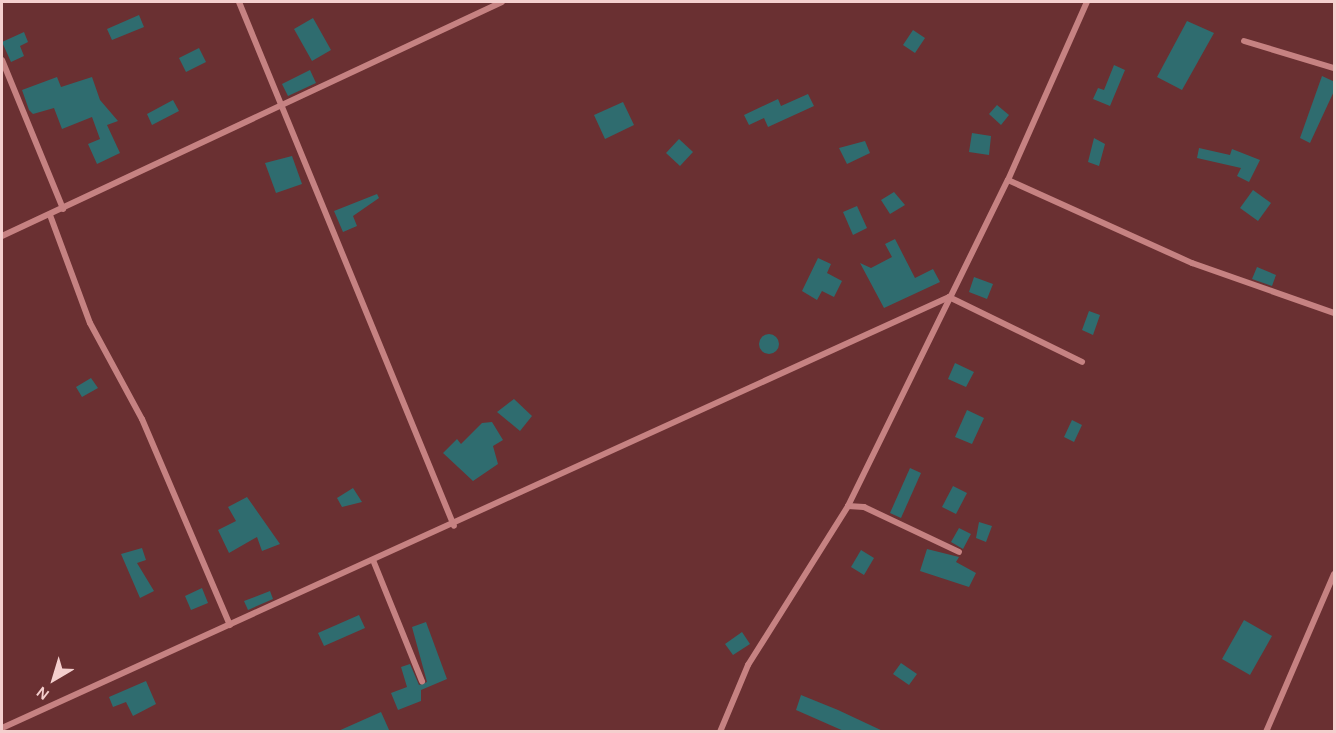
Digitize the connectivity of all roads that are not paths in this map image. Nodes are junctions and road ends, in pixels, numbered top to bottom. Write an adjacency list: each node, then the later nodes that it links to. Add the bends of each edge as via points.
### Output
1 (239, 2): 7 (street)
2 (502, 2): 7 (street)
3 (1087, 2): 8 (street)
4 (1244, 41): 6 (street)
5 (2, 60): 9 (street)
6 (1335, 68)
7 (282, 106): 9 (street); 16 (street)
8 (1008, 180): 12 (street); 13 (street, via 1192,263)
9 (63, 209): 10 (street)
10 (50, 215): 11 (street); 20 (street, via 90,323 142,419)
11 (2, 236)
12 (949, 297): 14 (street); 15 (street); 16 (street)
13 (1335, 313)
14 (1082, 362)
15 (848, 506): 17 (street, via 864,507); 23 (street, via 748,665)
16 (454, 525): 18 (street)
17 (959, 552)
18 (373, 560): 20 (street); 21 (street)
19 (1335, 574): 24 (street)
20 (230, 625): 22 (street)
21 (422, 681)
22 (2, 728)
23 (720, 732)
24 (1266, 732)

